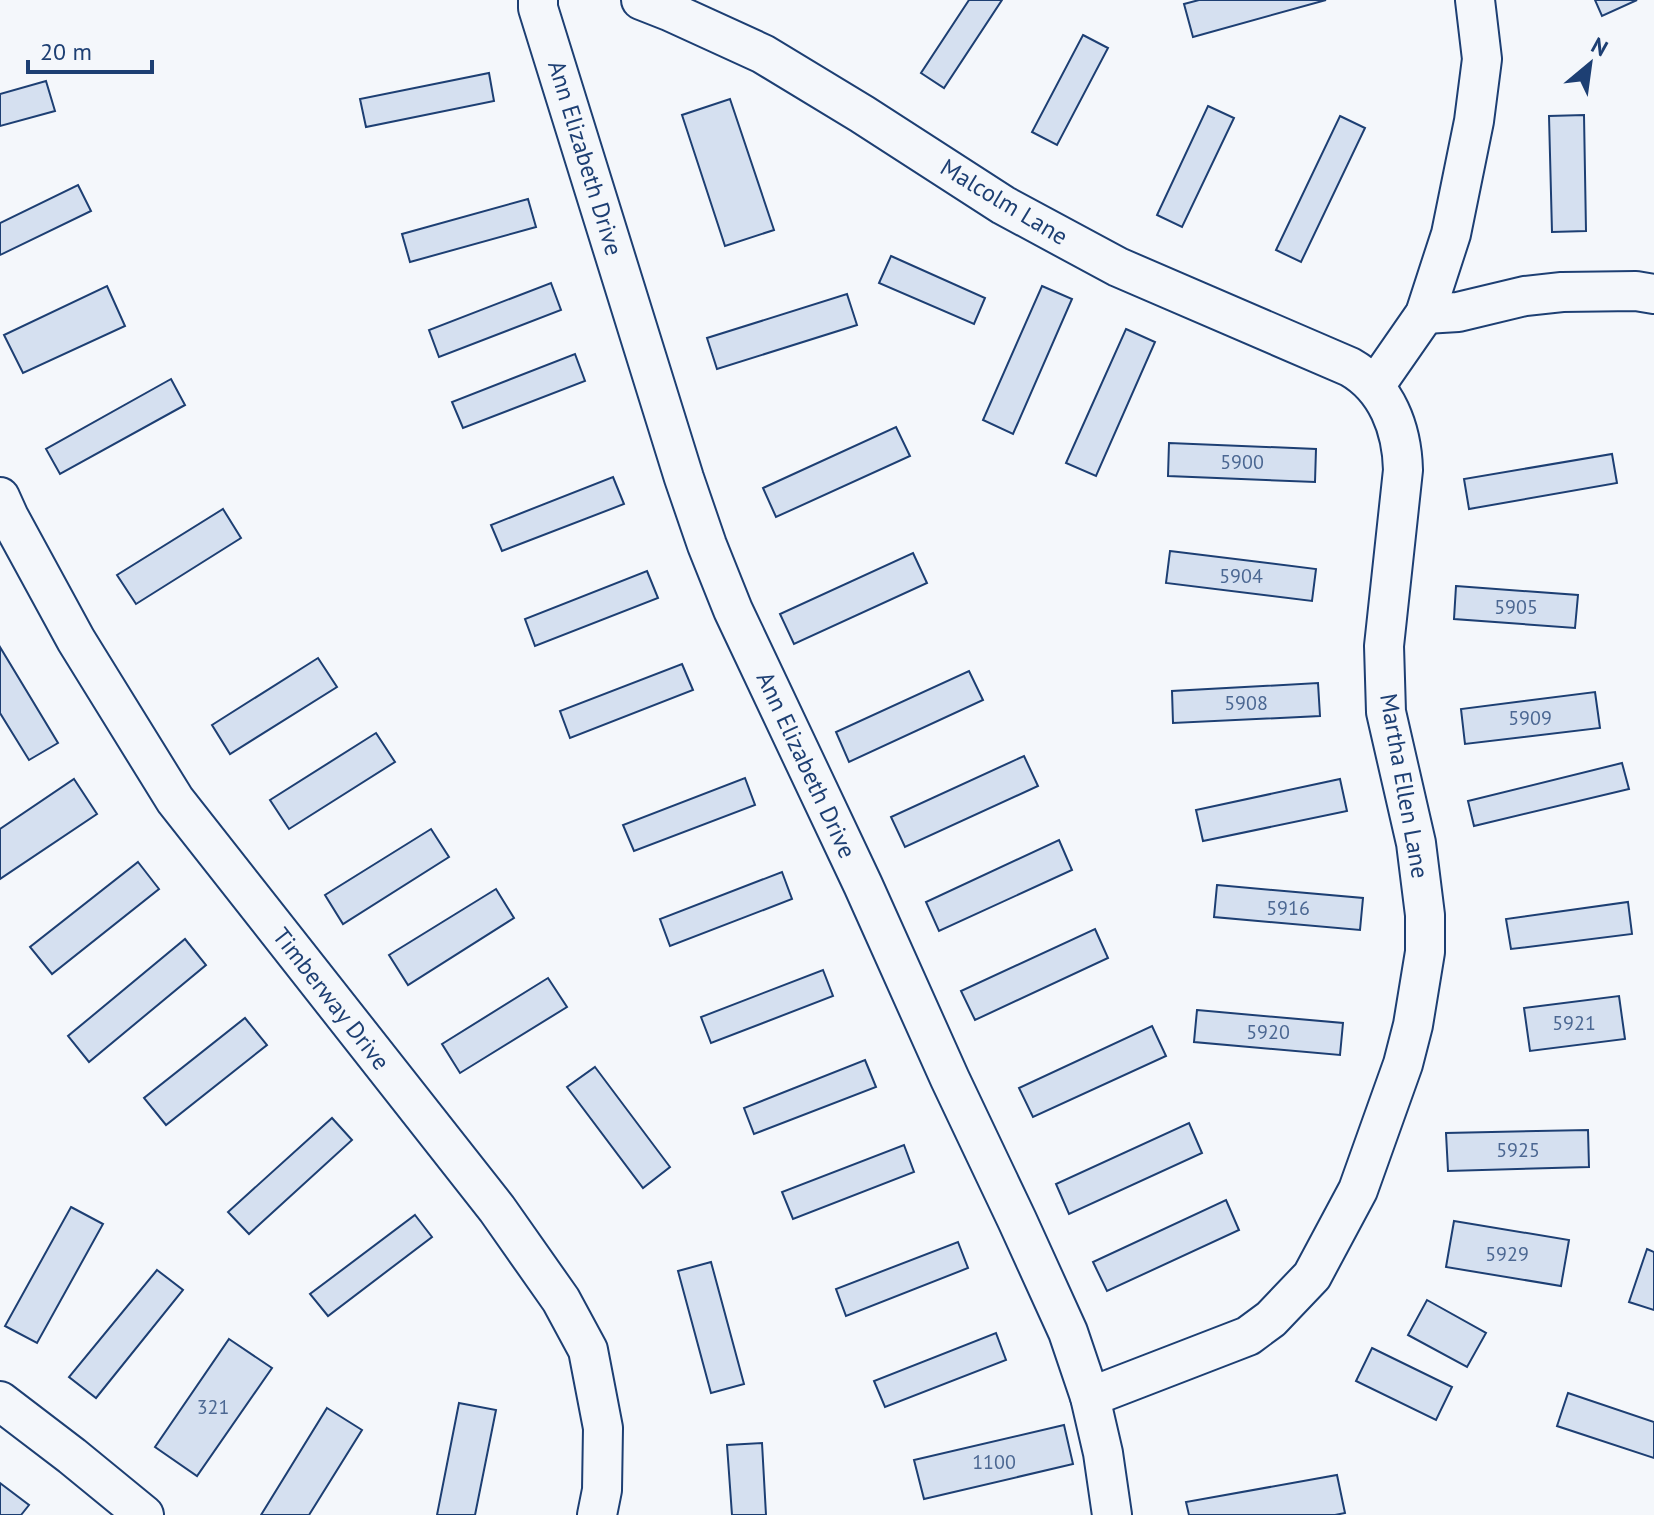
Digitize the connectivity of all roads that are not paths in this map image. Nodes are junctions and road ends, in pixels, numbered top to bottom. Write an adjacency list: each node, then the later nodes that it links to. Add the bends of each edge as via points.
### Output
1 (538, 0): 9 (street, Ann Elizabeth Drive, via 707,545 1068,1332)
2 (641, 0): 6 (street, Malcolm Lane, via 763,54 1003,205 1118,267 1350,367)
3 (1475, 0): 5 (street, via 1482,59 1474,121 1451,234)
4 (1654, 294): 5 (street, via 1562,292)
5 (1425, 314): 6 (street)
6 (1375, 386): 9 (street, Martha Ellen Lane, via 1393,415 1403,451 1384,646 1386,712 1416,843 1425,915 1425,952 1403,1064 1358,1190 1312,1276 1248,1336)
7 (0, 497): 8 (street, Timberway Drive)
8 (11, 549): 12 (street, Timberway Drive, via 76,640 175,800 497,1209 561,1300 588,1350 603,1428)
9 (1090, 1397): 13 (street, Ann Elizabeth Drive)
10 (0, 1401): 11 (street)
11 (144, 1515)
12 (597, 1515)
13 (1112, 1515)

